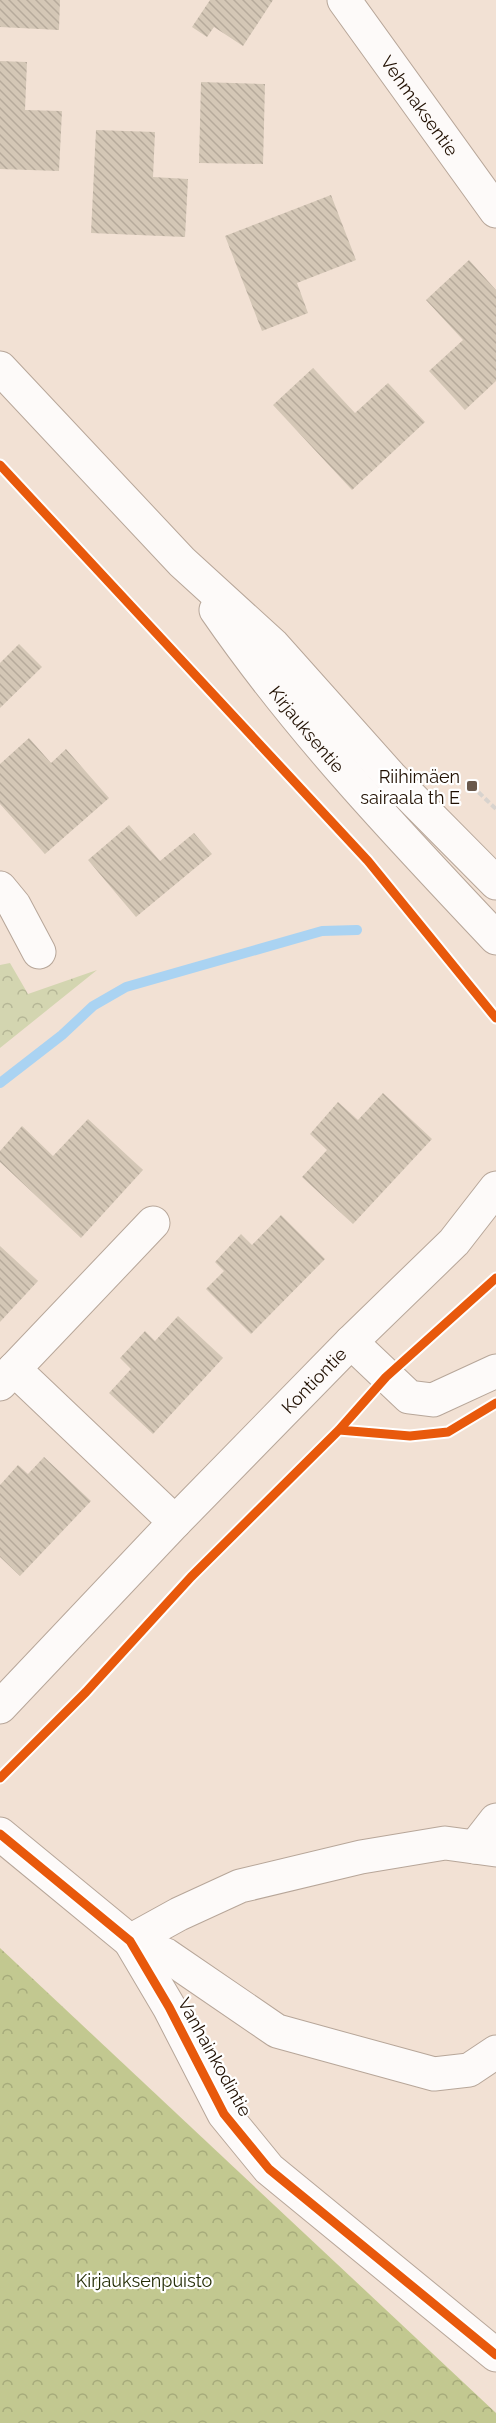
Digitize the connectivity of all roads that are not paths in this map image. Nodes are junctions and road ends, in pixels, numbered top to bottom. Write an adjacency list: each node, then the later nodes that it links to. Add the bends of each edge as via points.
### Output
1 (344, 0): 2 (street, Vehmaksentie)
2 (496, 211)
3 (0, 368): 4 (street, Kirjauksentie)
4 (182, 561): 5 (street, Kirjauksentie, via 273,645 390,776); 7 (street, Kirjauksentie, via 253,664 370,805)
5 (496, 883)
6 (0, 888): 8 (street, via 14,905)
7 (496, 938)
8 (39, 952)
9 (496, 1188): 12 (street, Kontiontie)
10 (496, 1212): 12 (street, Kontiontie)
11 (153, 1223): 15 (street)
12 (454, 1242): 13 (street, Kontiontie)
13 (351, 1342): 14 (street, via 410,1397 433,1400); 16 (street, Kontiontie)
14 (496, 1371)
15 (7, 1377): 16 (street)
16 (176, 1522): 17 (street, Kontiontie)
17 (0, 1707)
18 (496, 1820): 20 (street)
19 (0, 1834): 21 (street, Vanhainkodintie)
20 (486, 1849): 21 (street, via 445,1843 361,1857 240,1886)
21 (130, 1941): 22 (street, via 166,1955 277,2031 434,2074 469,2070); 23 (street, Vanhainkodintie, via 224,2114 269,2169)
22 (496, 2052)
23 (496, 2355)

